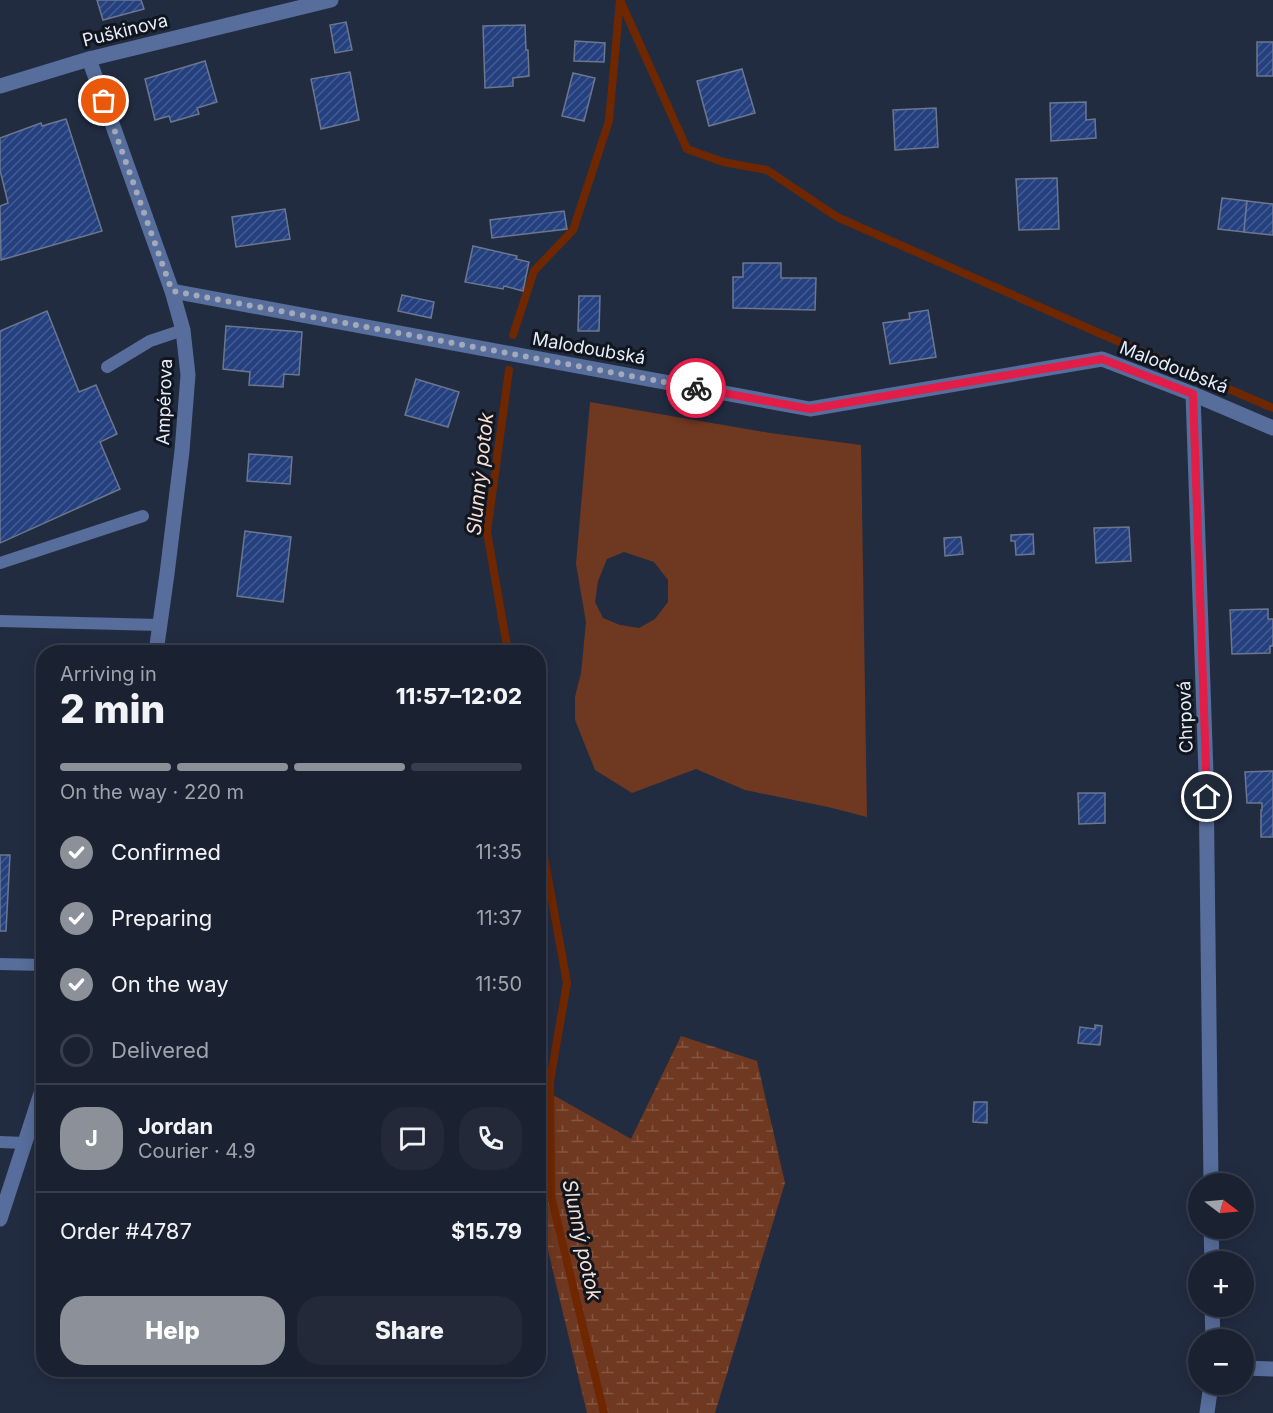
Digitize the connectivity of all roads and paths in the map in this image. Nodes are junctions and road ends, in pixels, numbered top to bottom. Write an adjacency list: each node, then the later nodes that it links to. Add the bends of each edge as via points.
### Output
1 (331, 0): 2 (street, Puškinova)
2 (89, 59): 3 (street, Puškinova); 4 (street, Ampérova)
3 (0, 86)
4 (172, 291): 5 (street, Ampérova); 7 (street, Malodoubská, via 810,409 1102,359)
5 (183, 330): 6 (lane, via 150,341); 12 (street, Ampérova, via 188,375 182,452)
6 (107, 367)
7 (1193, 394): 8 (street, Malodoubská); 19 (street, Chrpová, via 1206,774)
8 (1273, 428)
9 (143, 516): 10 (lane)
10 (0, 563)
11 (0, 621): 12 (lane)
12 (160, 625): 13 (street, Ampérova)
13 (157, 645)
14 (0, 964): 15 (lane)
15 (36, 964)
16 (36, 1108): 18 (street)
17 (0, 1142): 18 (lane)
18 (24, 1143): 20 (street)
19 (1211, 1173)
20 (0, 1219)
21 (1254, 1368): 22 (street)
22 (1273, 1369)
23 (1209, 1395): 24 (street)
24 (1207, 1413)

